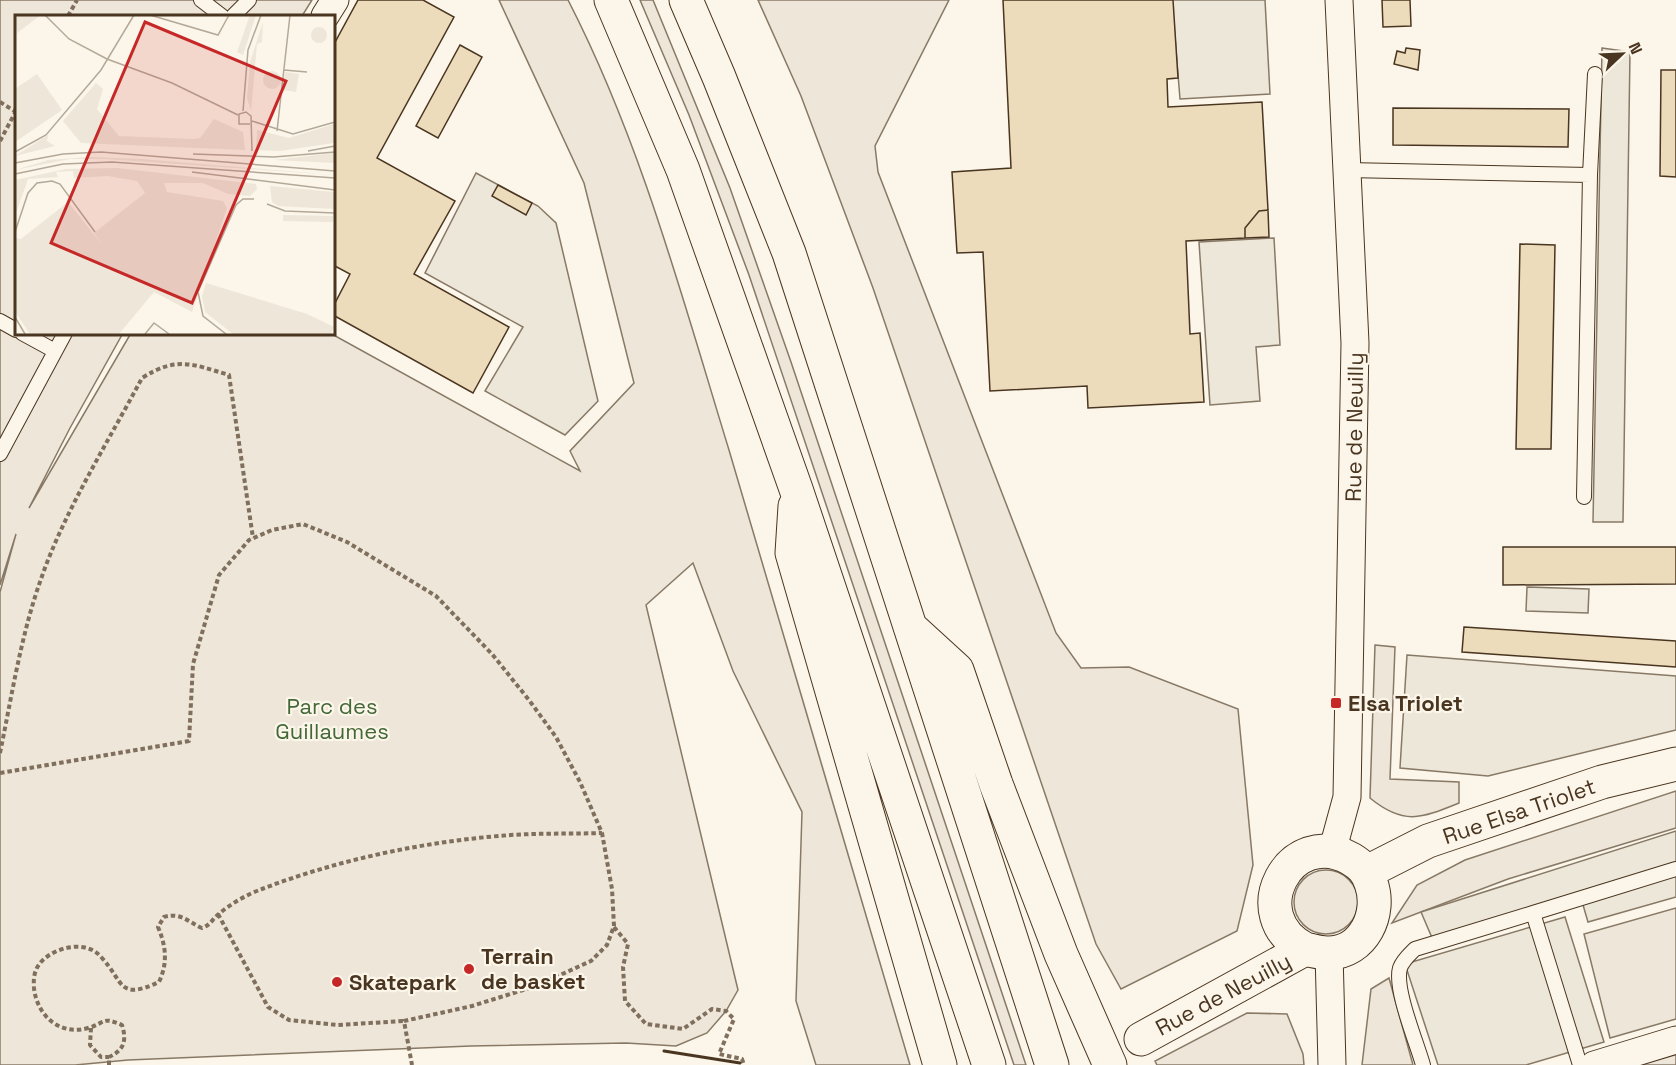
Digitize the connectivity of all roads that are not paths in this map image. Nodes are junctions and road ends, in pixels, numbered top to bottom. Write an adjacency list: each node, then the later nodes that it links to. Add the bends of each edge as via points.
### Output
1 (201, 0): 7 (lane)
2 (249, 0): 8 (lane)
3 (335, 0): 9 (street)
4 (611, 0): 19 (main road, via 683,170)
5 (686, 0): 21 (main road, via 789,253)
6 (1339, 0): 11 (street, Rue de Neuilly)
7 (221, 15)
8 (234, 15)
9 (326, 15)
10 (1595, 74): 12 (lane)
11 (1347, 170): 12 (lane); 23 (street, Rue de Neuilly, via 1355,343 1347,797)
12 (1590, 175): 20 (lane)
13 (0, 321): 14 (lane)
14 (15, 329)
15 (24, 334): 17 (lane)
16 (64, 334): 17 (lane)
17 (55, 351): 18 (lane)
18 (0, 454)
19 (796, 489): 30 (main road, via 792,553); 31 (main road)
20 (1584, 496)
21 (909, 626): 32 (main road); 33 (main road, via 957,670 1061,954)
22 (1676, 764): 25 (main road, Rue Elsa Triolet, via 1602,782 1428,841)
23 (1332, 852): 25 (main road, via 1358,863); 27 (main road, Rue de Neuilly, via 1315,852 1288,867 1278,882 1274,900 1283,932)
24 (1676, 869): 26 (lane)
25 (1367, 872): 27 (main road, Rue de Neuilly, via 1375,892 1372,921 1360,940 1346,949)
26 (1533, 913): 35 (lane, via 1415,949 1404,959 1400,984); 36 (lane)
27 (1317, 951): 28 (main road, Rue de Neuilly); 34 (street)
28 (1141, 1039)
29 (1676, 1040): 37 (street)
30 (940, 1065)
31 (989, 1065)
32 (1052, 1065)
33 (1110, 1065)
34 (1332, 1065)
35 (1423, 1065)
36 (1580, 1065)
37 (1594, 1065)

